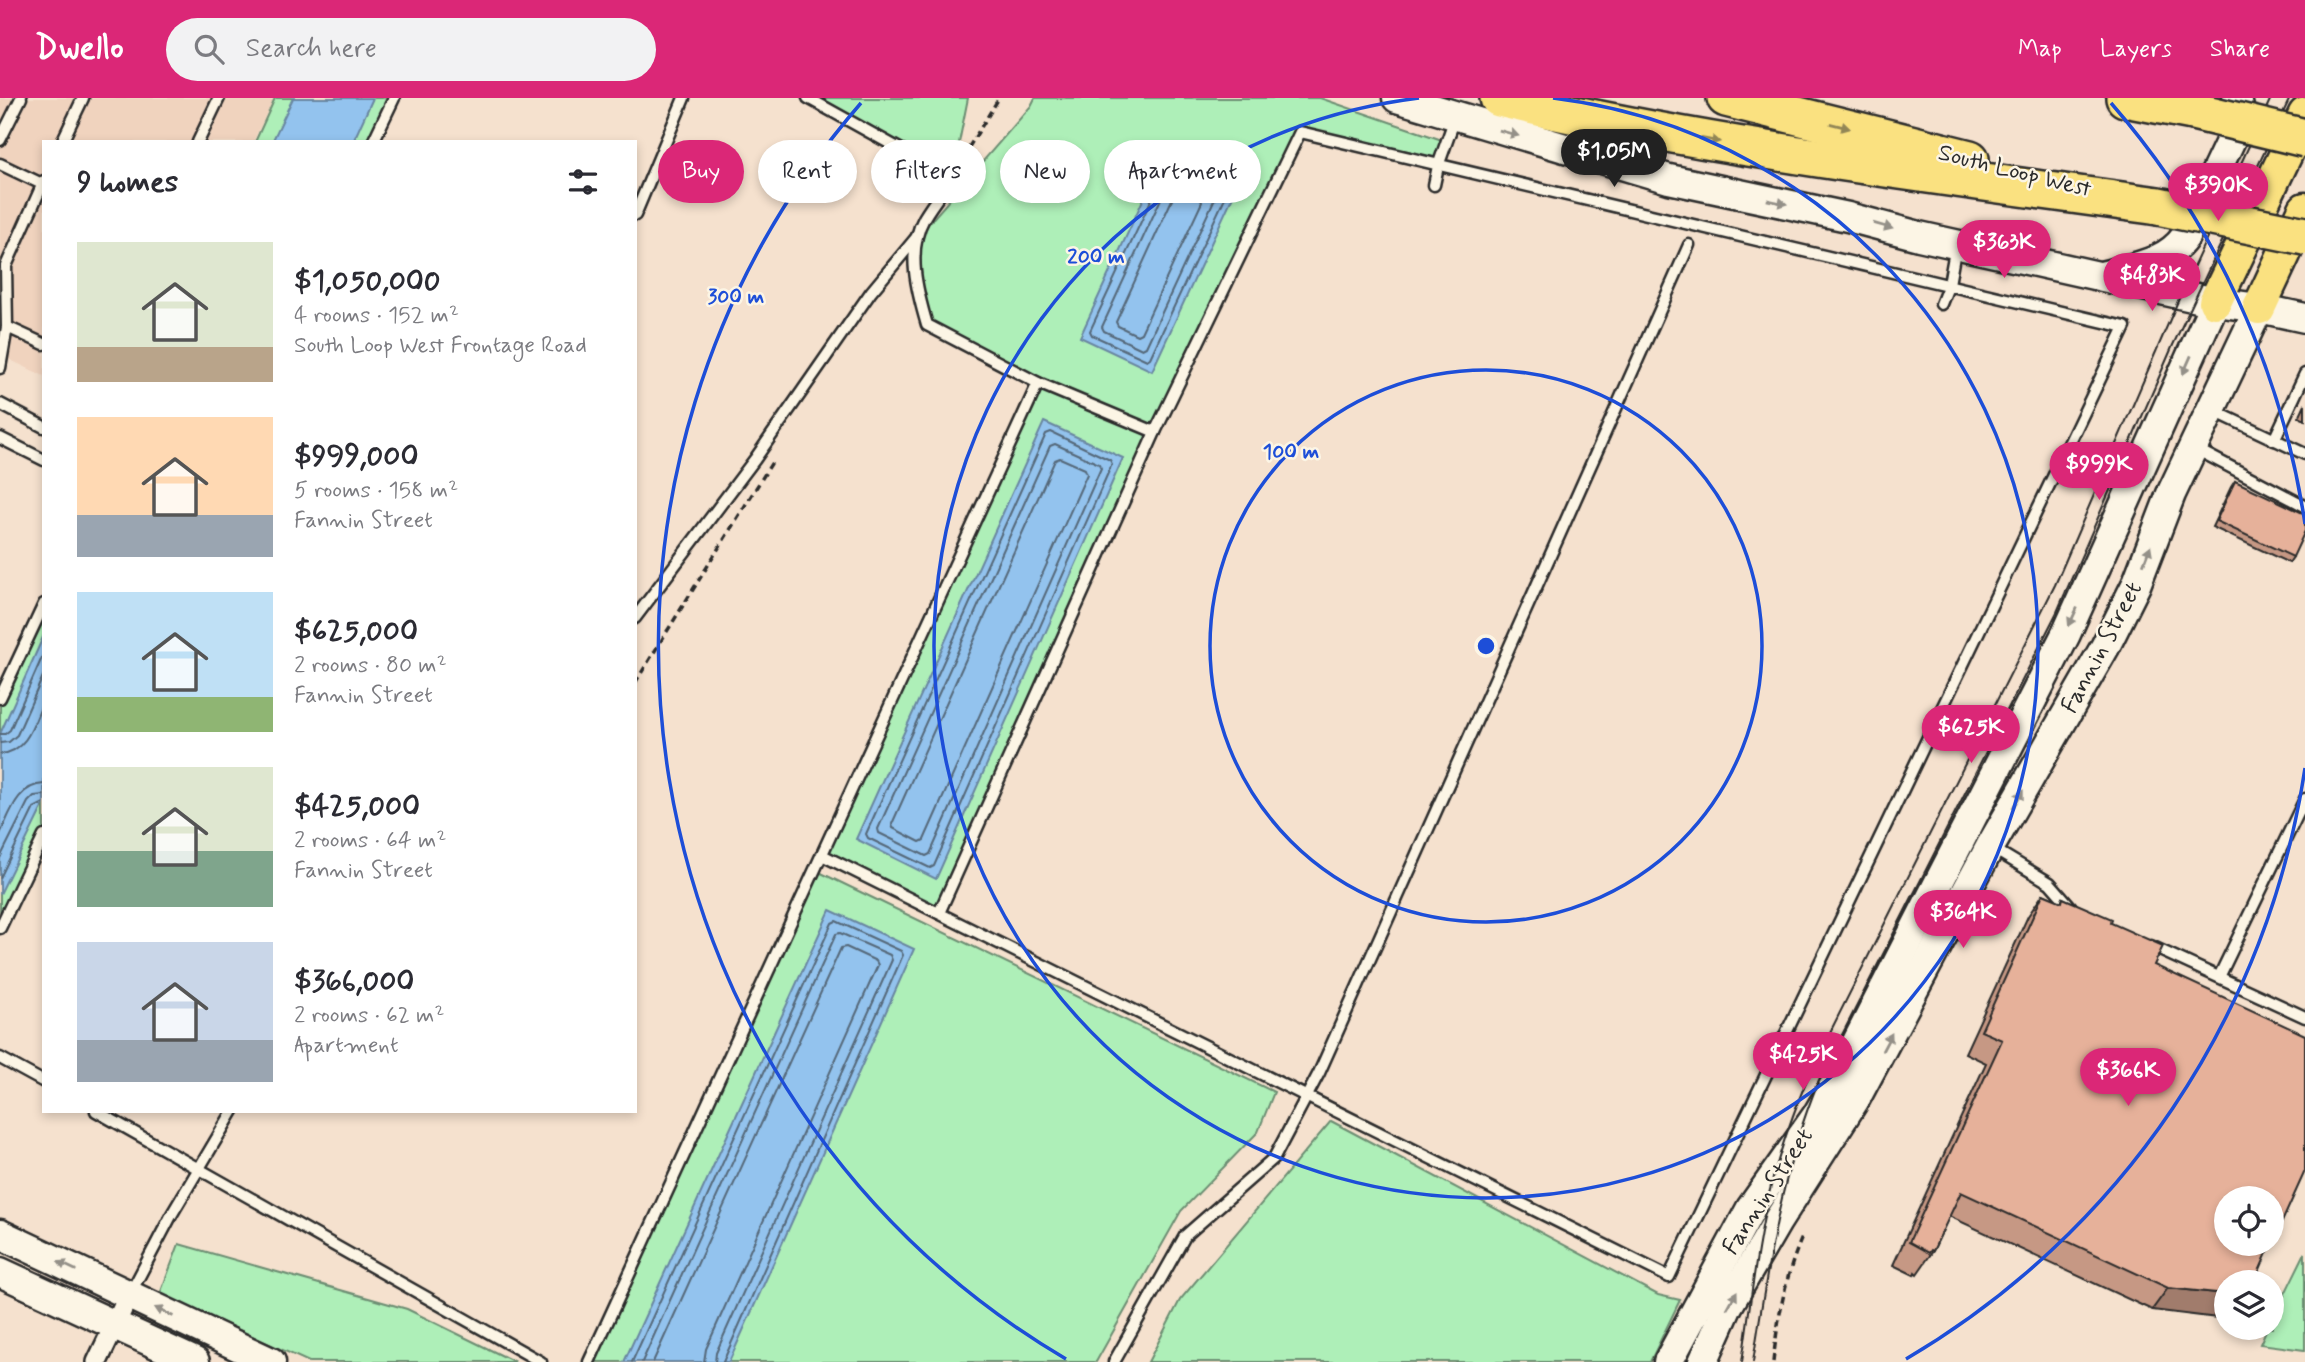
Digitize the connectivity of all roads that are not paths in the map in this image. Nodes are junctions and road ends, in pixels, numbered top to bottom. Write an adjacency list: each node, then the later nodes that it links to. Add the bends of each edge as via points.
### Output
1 (21, 98): 17 (lane)
2 (83, 98): 18 (lane)
3 (219, 98): 19 (lane)
4 (394, 98): 20 (lane)
5 (684, 98): 28 (lane)
6 (808, 98): 30 (lane, via 952,178)
7 (1397, 98): 15 (main road)
8 (1499, 98): 26 (highway, one-way to 26, via 1785,153)
9 (1726, 98): 26 (highway, South Loop West, one-way to 26)
10 (2125, 98): 13 (highway)
11 (2150, 98): 13 (highway)
12 (2237, 98): 33 (main road, via 2236,128 2185,237 2156,260)
13 (2193, 111): 16 (highway, bridge)
14 (2305, 114): 35 (main road, Fannin Street)
15 (1455, 117): 22 (lane); 32 (main road, one-way to 32, via 1669,179 1848,216)
16 (2305, 138)
17 (0, 140)
18 (63, 140)
19 (199, 140)
20 (374, 140)
21 (0, 164): 23 (lane)
22 (1438, 166): 25 (lane); 34 (lane); 47 (lane, via 1300,132)
23 (42, 183)
24 (42, 185): 39 (lane, via 6,266)
25 (1434, 185)
26 (2158, 206): 29 (highway, South Loop West, bridge)
27 (2305, 209): 37 (main road, Fannin Street)
28 (637, 210)
29 (2305, 236)
30 (916, 238): 43 (lane, via 915,284 927,325); 55 (lane, via 871,292 755,459)
31 (1689, 245): 69 (lane)
32 (1956, 245): 33 (main road); 34 (lane)
33 (2099, 276): 35 (main road)
34 (1949, 285): 36 (lane); 69 (lane, via 2125,327 1669,1277)
35 (2214, 302): 37 (main road); 59 (main road, Fannin Street, one-way to 59)
36 (1941, 304)
37 (2259, 308): 38 (main road); 45 (main road, Fannin Street)
38 (2305, 318)
39 (7, 327): 40 (lane); 41 (lane)
40 (42, 343)
41 (0, 368)
42 (2305, 374): 49 (lane)
43 (1038, 383): 47 (lane); 60 (lane)
44 (0, 404): 46 (lane)
45 (2211, 410): 49 (lane); 50 (main road, Fannin Street)
46 (42, 426)
47 (1155, 432): 61 (lane)
48 (0, 438): 52 (lane)
49 (2274, 440): 51 (lane)
50 (2193, 448): 53 (lane); 59 (main road, Fannin Street, one-way to 50, via 2070,709 2125,607)
51 (2305, 454)
52 (42, 459)
53 (2305, 506)
54 (42, 608): 56 (lane)
55 (637, 615)
56 (0, 698)
57 (2305, 799): 65 (lane)
58 (42, 840): 63 (lane)
59 (1977, 840): 62 (lane, via 2050,883); 83 (main road, Fannin Street, via 1829,1095 1751,1208); 84 (main road, Fannin Street, one-way to 59, via 1728,1306 1884,1048)
60 (822, 855): 61 (lane); 81 (lane)
61 (939, 913): 69 (lane)
62 (2081, 914)
63 (0, 928)
64 (2138, 940): 65 (lane)
65 (2219, 977): 66 (lane)
66 (2305, 1017)
67 (0, 1058): 68 (lane)
68 (42, 1081)
69 (1307, 1095): 82 (lane, via 1274,1158 1185,1236)
70 (100, 1113): 72 (lane)
71 (232, 1113): 72 (lane)
72 (198, 1168): 75 (lane); 80 (lane)
73 (0, 1234): 75 (main road, one-way to 73)
74 (0, 1272): 76 (main road)
75 (129, 1295): 76 (street); 79 (main road, one-way to 75)
76 (114, 1325): 77 (street); 78 (main road)
77 (97, 1362)
78 (195, 1362)
79 (271, 1362)
80 (541, 1362)
81 (589, 1362)
82 (1114, 1362)
83 (1668, 1362)
84 (1703, 1362)

